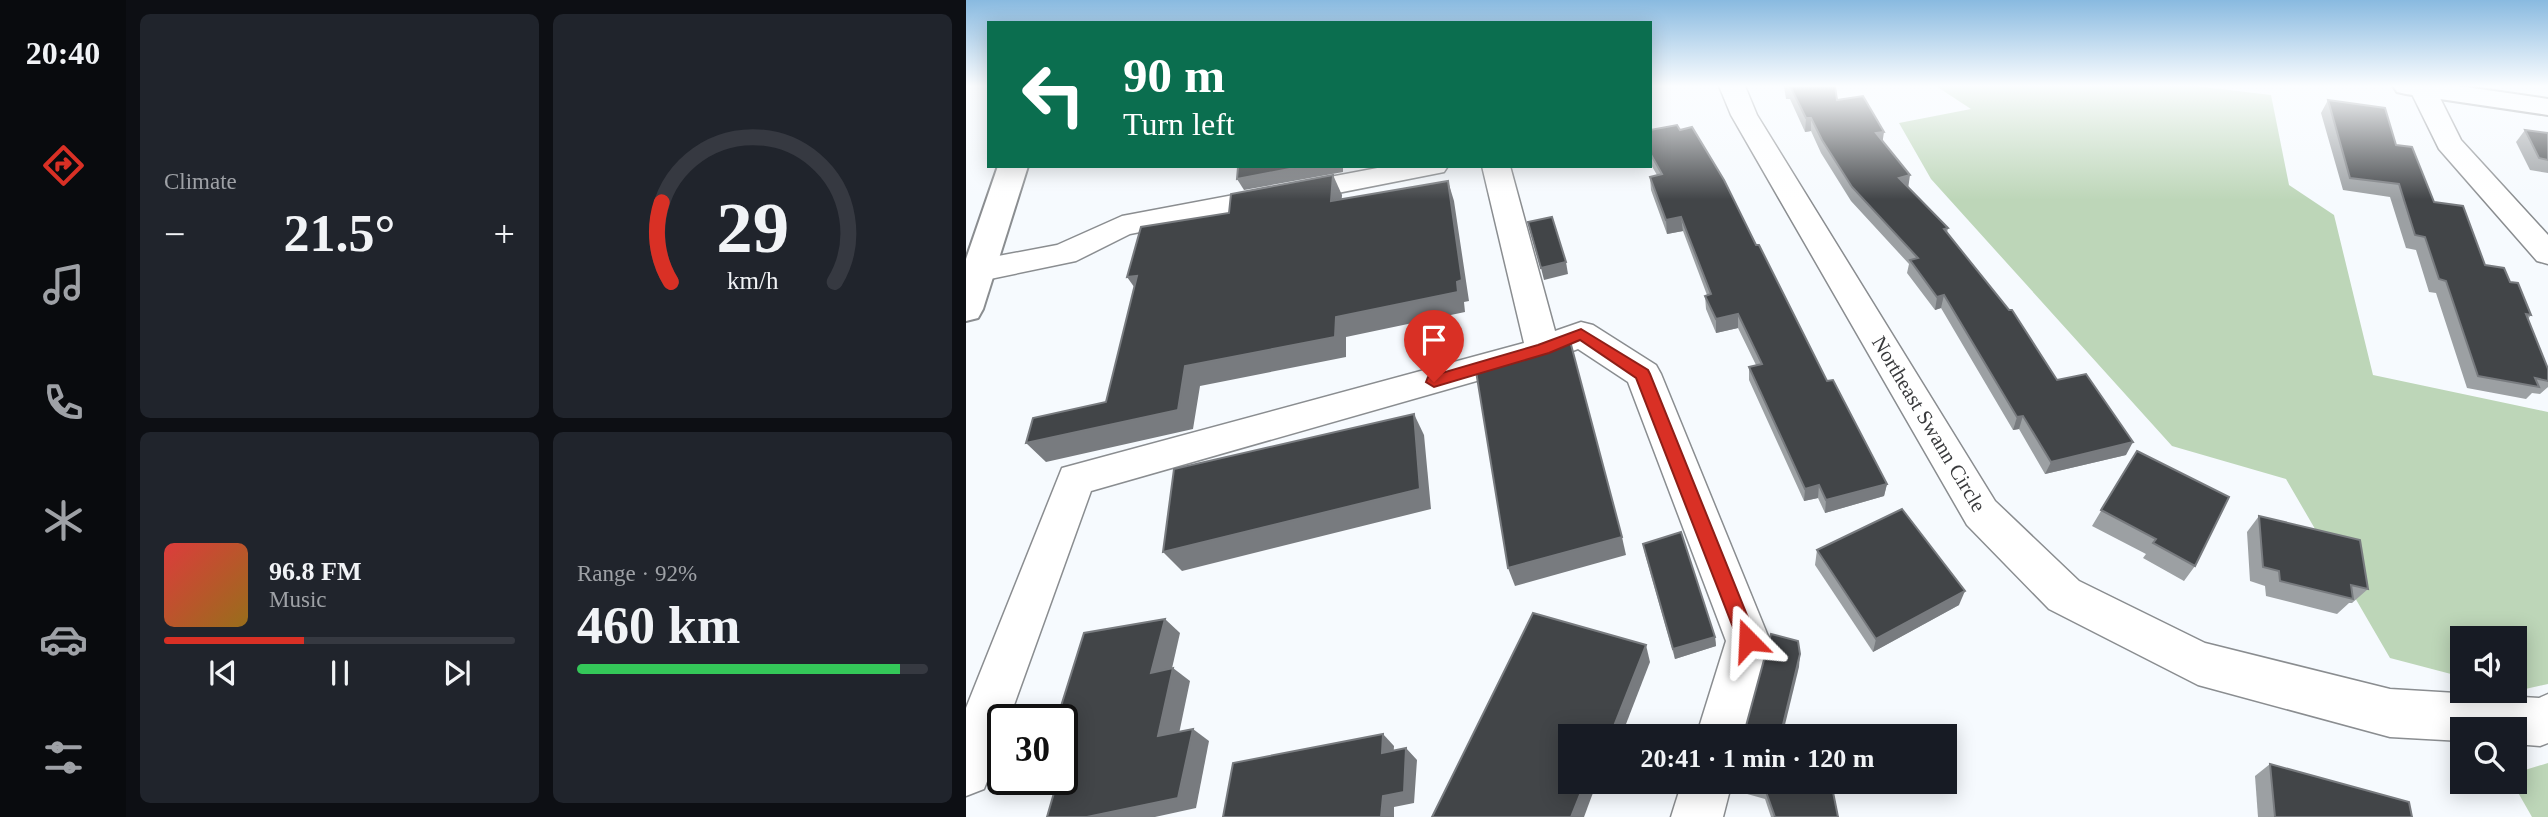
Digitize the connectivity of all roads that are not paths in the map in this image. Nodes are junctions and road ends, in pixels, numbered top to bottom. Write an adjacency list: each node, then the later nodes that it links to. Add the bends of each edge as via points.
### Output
1 (1750, 124): 10 (street, Northeast Swann Circle, via 1981,513 2064,595 2198,663 2390,713 2540,722)
2 (2438, 124): 6 (street, via 2449,143)
3 (1012, 168): 7 (street)
4 (1424, 168): 7 (street, via 1122,226 1065,254)
5 (1497, 168): 9 (street)
6 (2548, 254)
7 (972, 272): 8 (street)
8 (966, 309)
9 (1543, 349): 11 (street, via 1581,334 1643,374 1748,640); 12 (street, via 1076,479)
10 (2548, 718)
11 (1724, 724)
12 (966, 771)
13 (1704, 794): 14 (street)
14 (1697, 817)

